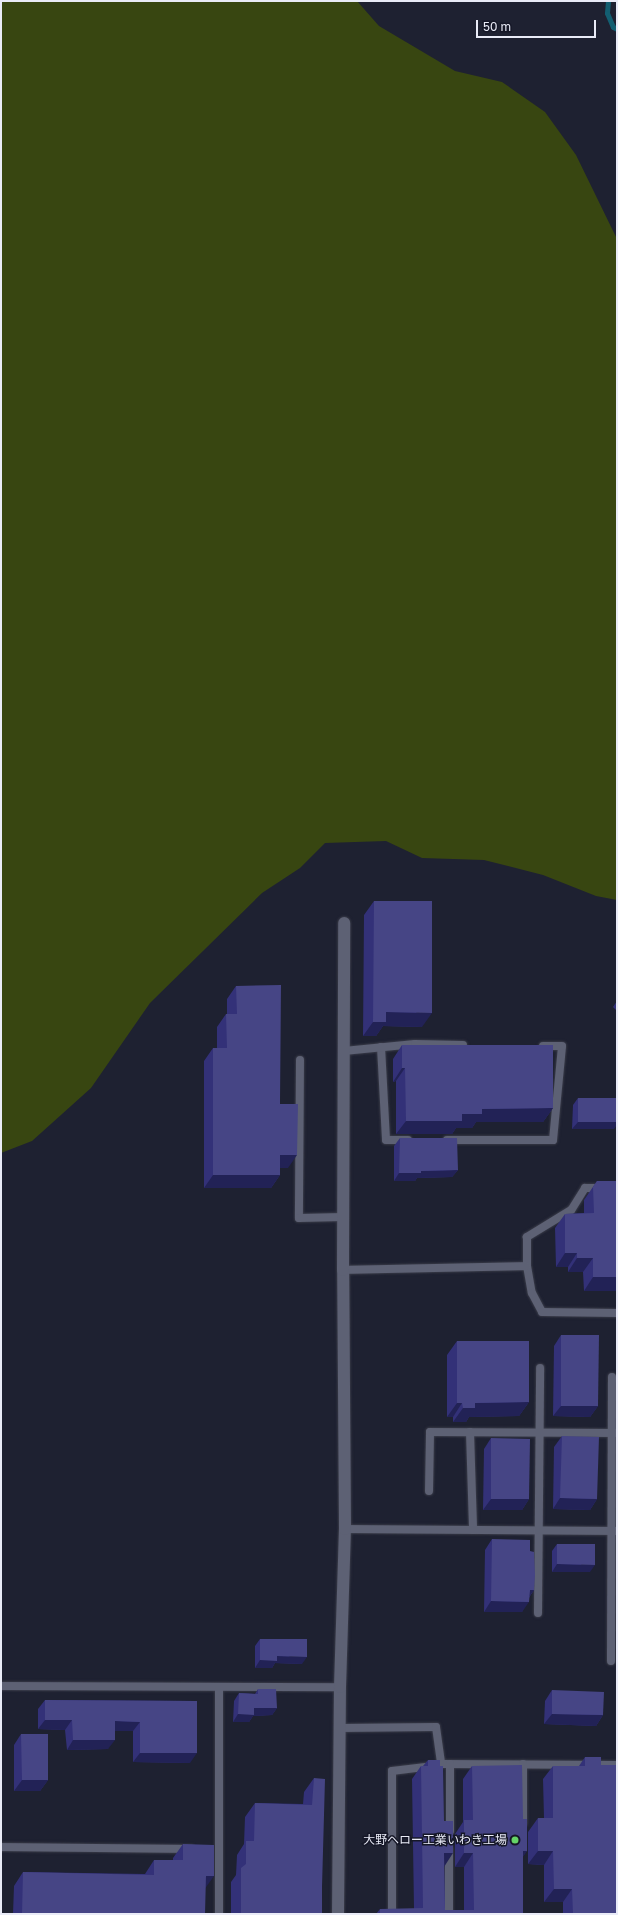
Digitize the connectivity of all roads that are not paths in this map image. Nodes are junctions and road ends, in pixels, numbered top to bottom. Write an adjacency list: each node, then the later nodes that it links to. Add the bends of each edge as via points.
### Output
1 (344, 923): 5 (street)
2 (469, 1045): 4 (lane, via 415,1044)
3 (531, 1046): 8 (lane, via 562,1046 553,1140)
4 (381, 1047): 5 (lane); 7 (lane, via 386,1140)
5 (344, 1051): 10 (street)
6 (300, 1060): 10 (lane, via 299,1218)
7 (418, 1140)
8 (442, 1140)
9 (617, 1188): 11 (lane, via 585,1188 571,1210 527,1237)
10 (343, 1217): 12 (street)
11 (527, 1266): 12 (lane); 13 (lane, via 532,1293 542,1312)
12 (343, 1270): 20 (street)
13 (617, 1313)
14 (540, 1368): 17 (lane)
15 (612, 1377): 18 (lane)
16 (470, 1432): 17 (lane); 19 (lane, via 430,1432); 21 (lane)
17 (539, 1432): 18 (lane); 22 (lane)
18 (614, 1433): 23 (lane)
19 (430, 1491)
20 (346, 1529): 21 (lane); 28 (street)
21 (473, 1530): 22 (lane)
22 (539, 1530): 23 (lane); 24 (lane)
23 (614, 1531): 25 (lane)
24 (538, 1612)
25 (611, 1661)
26 (1, 1686): 27 (lane)
27 (219, 1687): 28 (lane); 36 (lane)
28 (340, 1687): 29 (street)
29 (340, 1728): 30 (lane, via 436,1727); 38 (street)
30 (441, 1764): 31 (lane); 39 (lane, via 392,1771)
31 (450, 1764): 32 (lane); 40 (lane)
32 (523, 1764): 33 (lane); 34 (lane)
33 (617, 1765)
34 (523, 1835)
35 (1, 1847): 36 (lane)
36 (212, 1849): 37 (lane)
37 (218, 1914)
38 (338, 1914)
39 (392, 1914)
40 (449, 1914)

